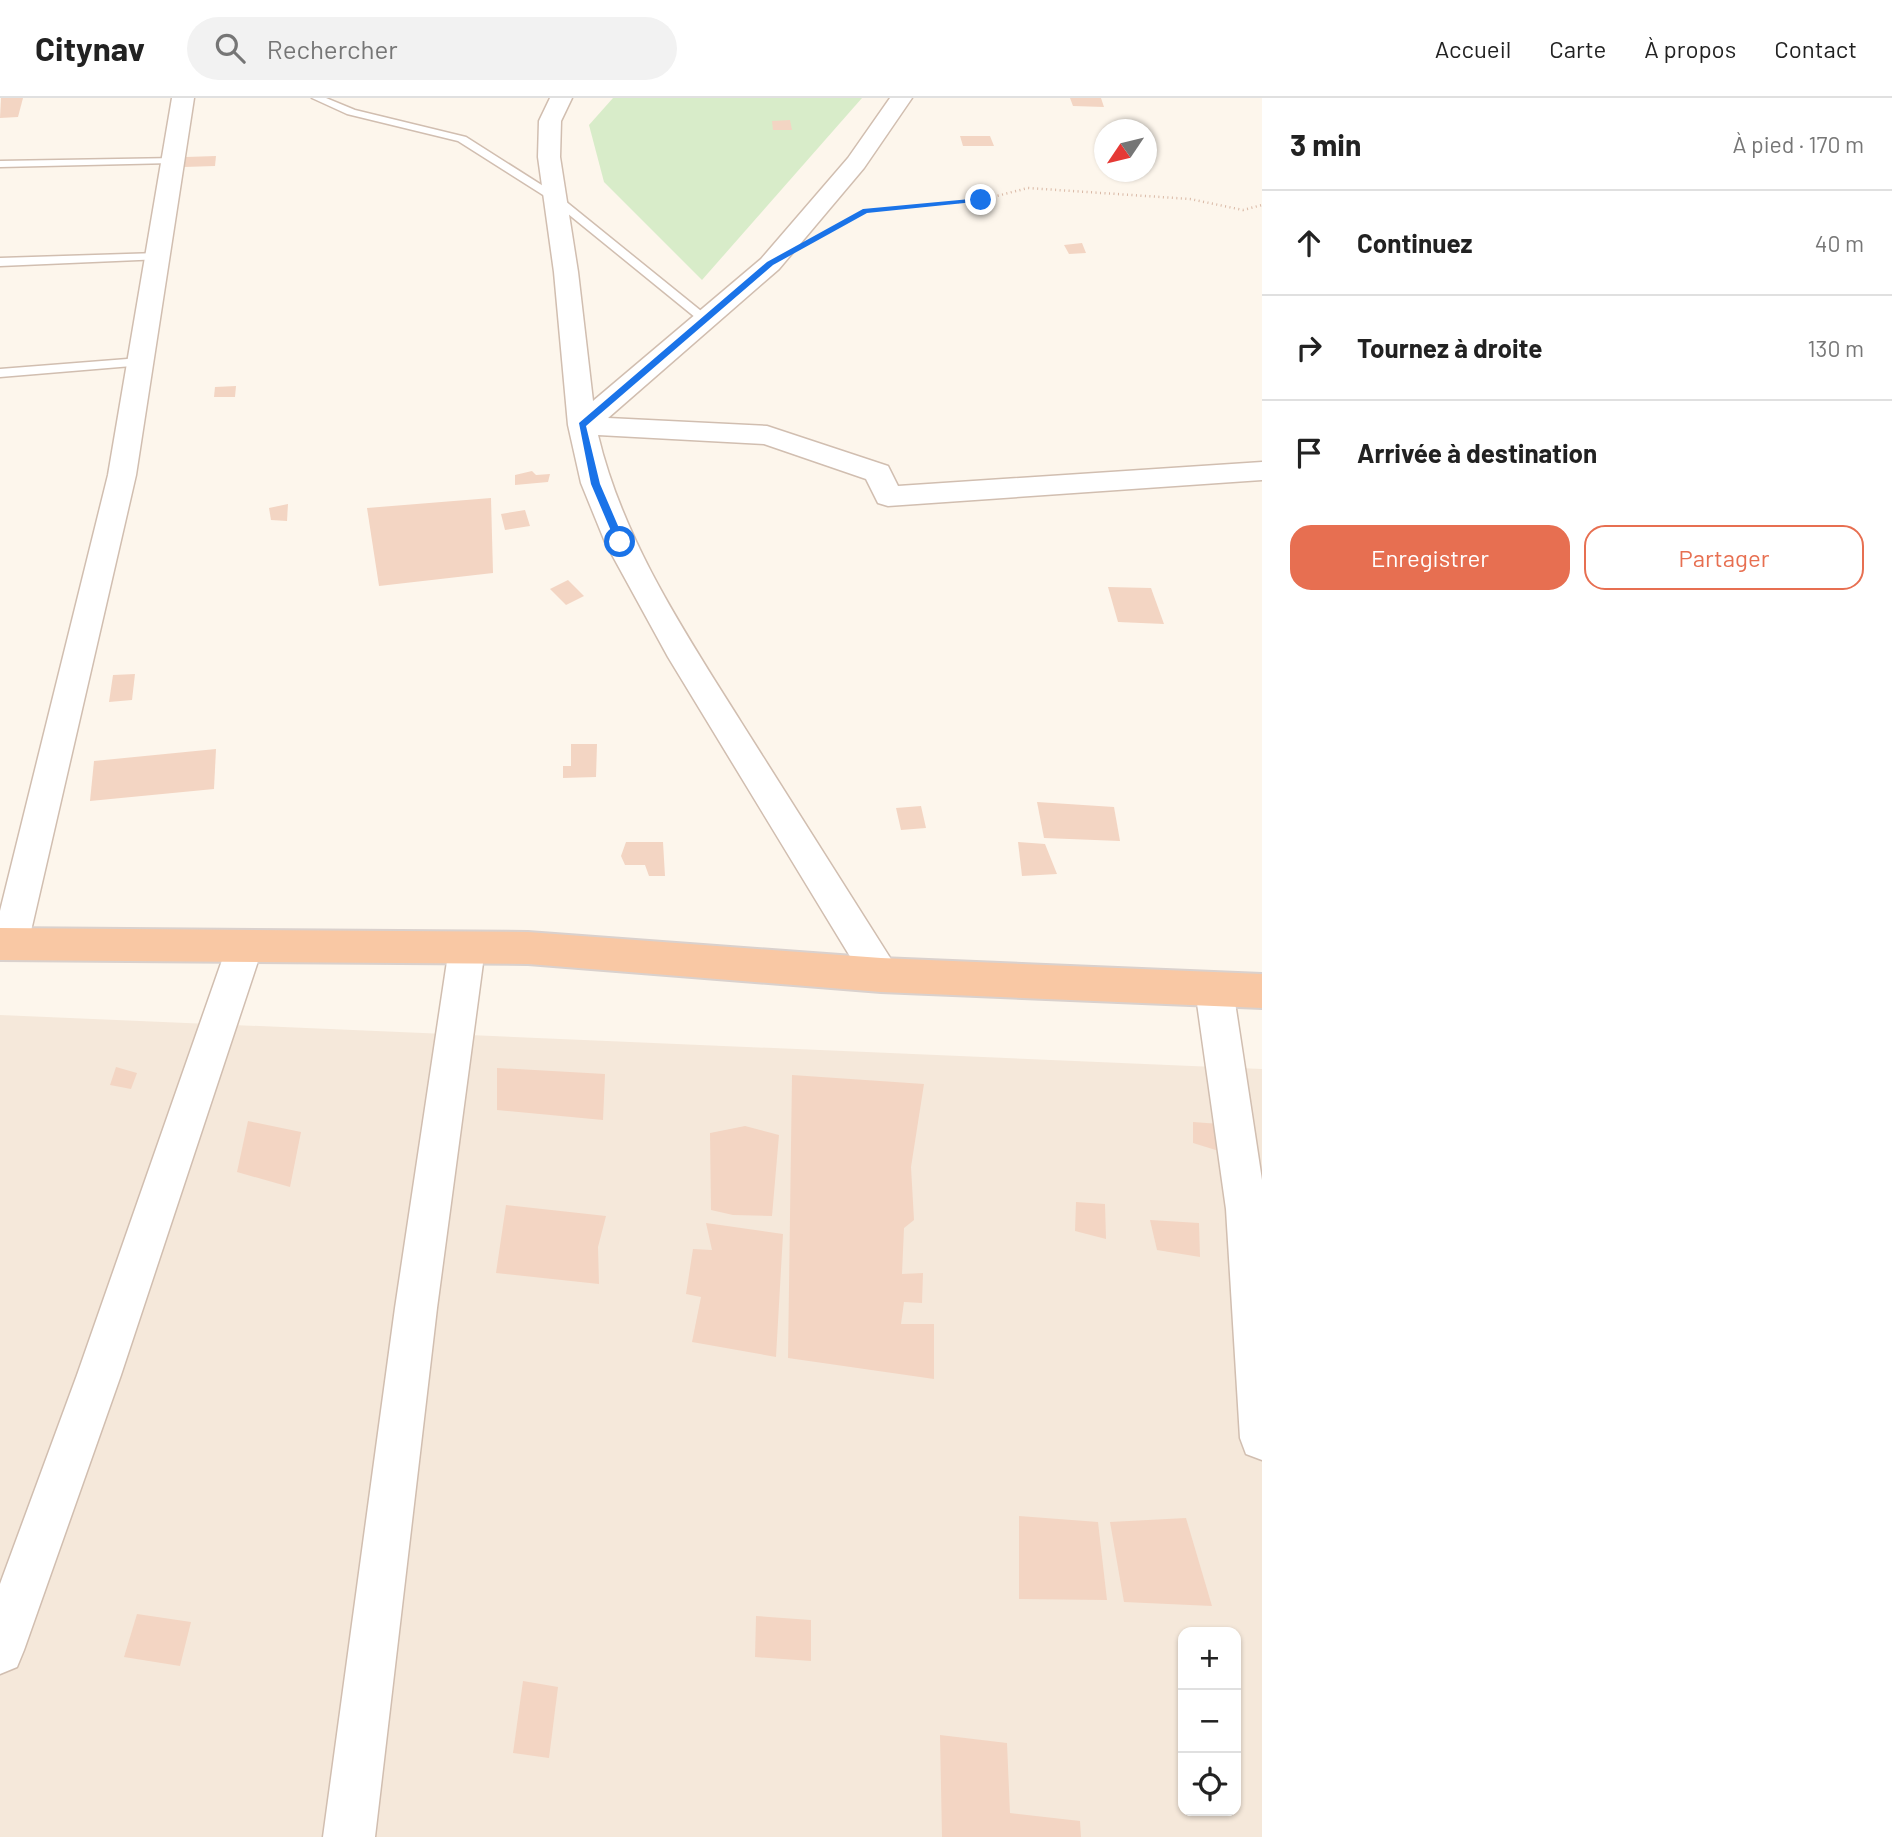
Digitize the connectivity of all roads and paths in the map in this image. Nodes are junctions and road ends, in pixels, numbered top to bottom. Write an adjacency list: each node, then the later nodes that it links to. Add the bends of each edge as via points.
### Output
1 (183, 98): 5 (street)
2 (317, 98): 7 (lane, via 351,112 462,139)
3 (561, 98): 7 (street, via 550,121)
4 (901, 98): 12 (street, via 856,163 770,264)
5 (173, 160): 6 (lane); 10 (street)
6 (0, 164)
7 (555, 198): 12 (lane); 15 (street)
8 (1262, 205): 9 (path, via 1243,210 1190,199 1028,188 981,200 865,211)
9 (854, 217)
10 (158, 257): 11 (lane); 13 (street)
11 (0, 262)
12 (705, 319): 15 (street)
13 (140, 362): 14 (lane); 17 (street, via 122,475)
14 (0, 373)
15 (582, 425): 16 (street, via 767,435 878,473 888,496); 20 (street, via 595,484 620,542 679,649)
16 (1262, 471)
17 (3, 940): 18 (highway)
18 (244, 946): 19 (highway); 25 (street)
19 (467, 948): 20 (highway, via 528,948); 26 (street)
20 (881, 975): 21 (highway)
21 (1214, 989): 22 (highway); 23 (street)
22 (1262, 990)
23 (1254, 1223): 24 (street)
24 (1262, 1438)
25 (0, 1650)
26 (349, 1837)

